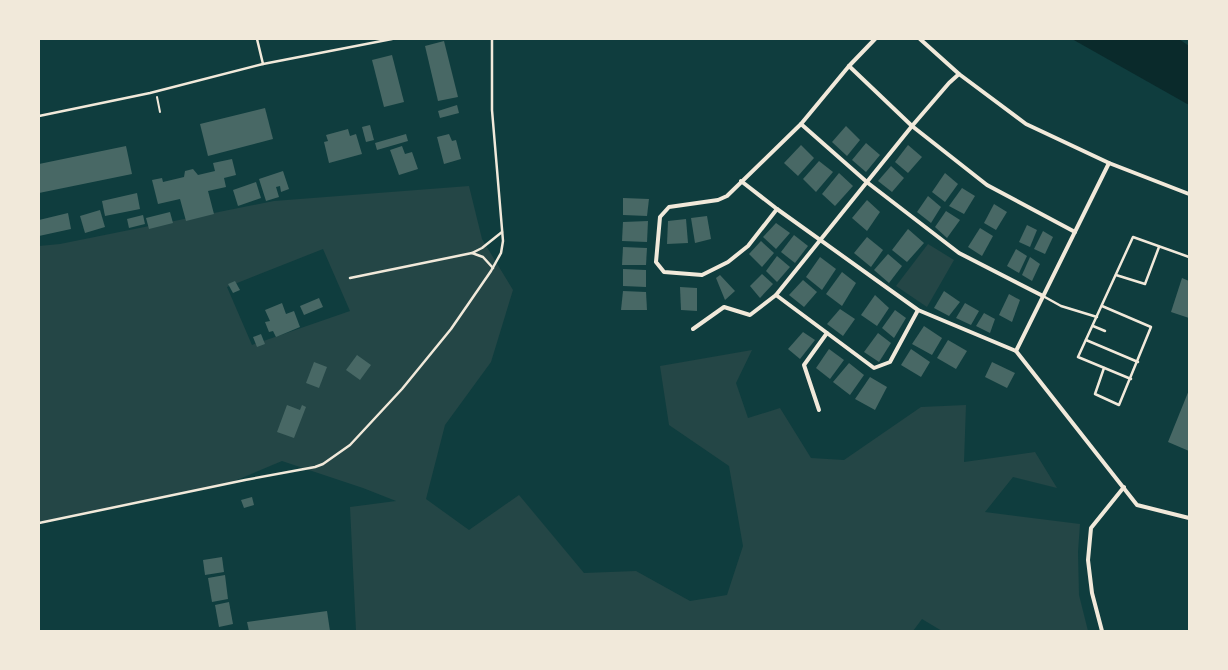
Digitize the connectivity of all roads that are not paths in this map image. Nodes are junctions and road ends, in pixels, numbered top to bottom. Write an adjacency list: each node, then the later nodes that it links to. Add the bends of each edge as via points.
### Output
1 (258, 39): 6 (lane)
2 (392, 39): 6 (lane)
3 (492, 39): 17 (lane, via 492,110)
4 (875, 39): 7 (street)
5 (920, 39): 8 (street)
6 (263, 64): 9 (lane, via 156,92)
7 (849, 66): 10 (street); 11 (street)
8 (958, 74): 11 (street); 12 (street, via 1026,124)
9 (39, 116)
10 (801, 124): 13 (street); 14 (street)
11 (912, 126): 14 (street); 18 (street, via 988,185)
12 (1109, 163): 15 (street); 18 (street)
13 (741, 181): 16 (street); 16 (street, via 727,196 718,200 669,207 660,217 656,262 664,272 702,275 728,262 748,246)
14 (868, 182): 19 (street); 27 (street, via 959,253)
15 (1189, 194)
16 (777, 209): 19 (street)
17 (502, 231): 21 (lane); 23 (lane, via 501,253)
18 (1075, 232): 27 (street)
19 (820, 239): 26 (street); 29 (street)
20 (1159, 246): 22 (lane); 24 (lane, via 1133,237); 24 (lane, via 1145,284)
21 (472, 253): 23 (lane, via 483,257); 25 (lane)
22 (1189, 257)
23 (493, 268): 43 (lane, via 451,329 402,389 350,445 323,464)
24 (1116, 275): 28 (lane)
25 (350, 278)
26 (776, 295): 32 (street, via 750,315 724,307); 34 (street)
27 (1043, 296): 30 (lane, via 1061,306); 36 (street)
28 (1102, 306): 30 (lane); 37 (lane, via 1152,327)
29 (918, 310): 34 (street, via 890,362 874,368); 36 (street)
30 (1097, 317): 31 (lane)
31 (1093, 326): 33 (lane); 35 (lane)
32 (693, 329)
33 (1105, 331)
34 (827, 333): 40 (street, via 804,365)
35 (1086, 340): 37 (lane); 38 (lane, via 1078,357)
36 (1016, 351): 41 (street)
37 (1138, 362): 39 (lane)
38 (1104, 368): 39 (lane); 39 (lane, via 1095,394 1119,405)
39 (1131, 379)
40 (819, 410)
41 (1124, 488): 42 (street, via 1137,504); 44 (street, via 1091,528 1088,560 1092,593)
42 (1189, 518)
43 (39, 522)
44 (1102, 631)

